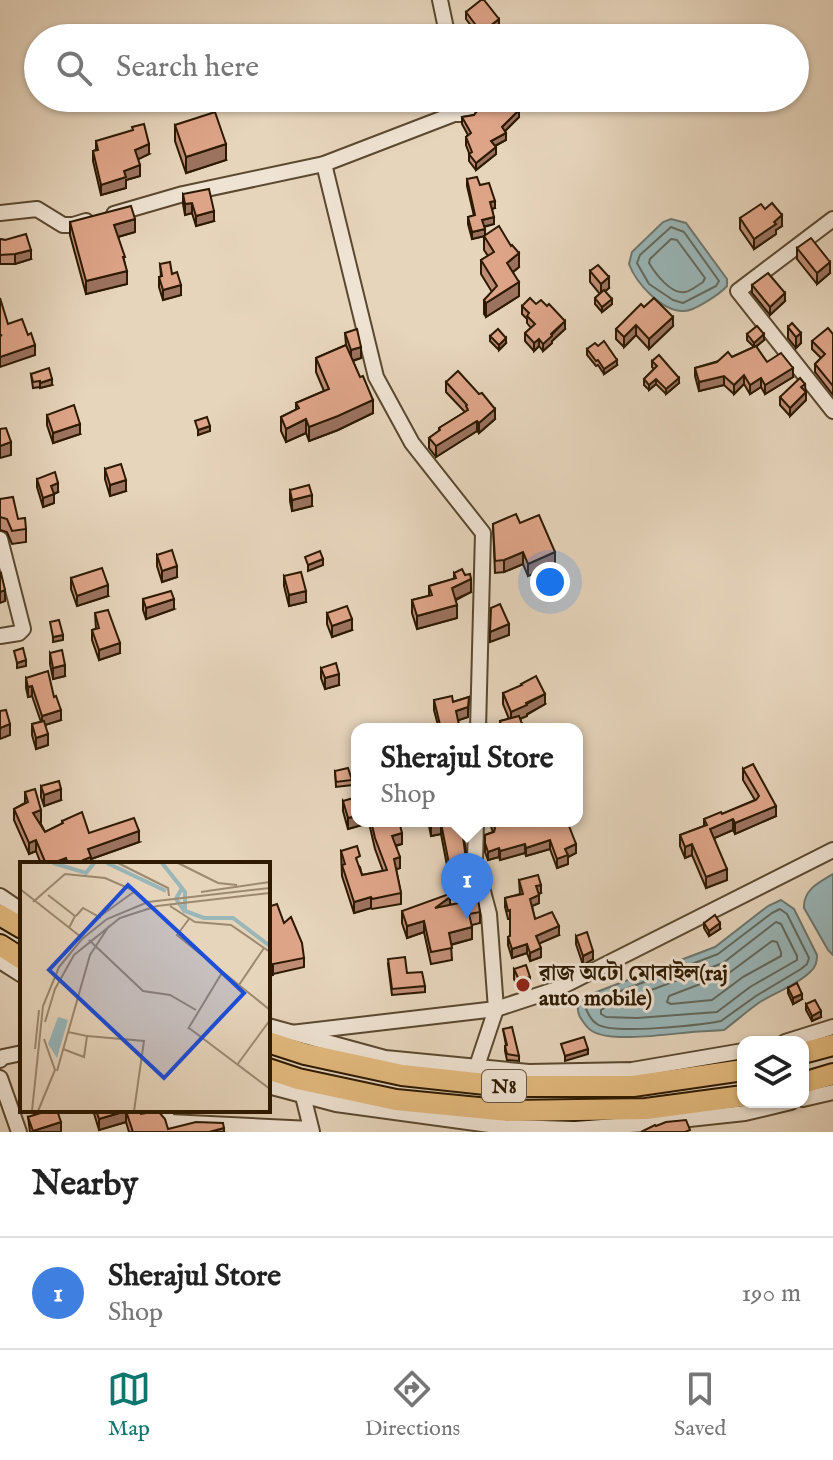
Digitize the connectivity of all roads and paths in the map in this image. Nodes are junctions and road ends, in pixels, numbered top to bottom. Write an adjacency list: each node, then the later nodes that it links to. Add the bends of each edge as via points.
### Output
1 (440, 0): 2 (street)
2 (445, 24)
3 (460, 112): 4 (street)
4 (324, 164): 5 (street, via 183,194 73,225 63,225 37,209); 10 (street, via 376,377 412,443 483,533)
5 (0, 213)
6 (833, 219): 7 (street, via 738,291)
7 (833, 411)
8 (0, 539): 9 (street, via 23,629)
9 (0, 636)
10 (478, 723)
11 (476, 827): 21 (street, via 475,861 489,914)
12 (833, 850): 21 (street, via 557,989)
13 (0, 896): 14 (street)
14 (20, 910)
15 (0, 915): 16 (highway)
16 (20, 927)
17 (0, 945): 18 (highway)
18 (20, 958)
19 (0, 961): 20 (street)
20 (20, 974)
21 (496, 1009): 24 (street); 32 (street)
22 (270, 1027): 24 (street)
23 (833, 1027): 25 (street)
24 (291, 1033): 32 (street, via 385,1058)
25 (804, 1036)
26 (270, 1043): 34 (highway, N8, via 402,1075 504,1086 633,1086)
27 (833, 1045): 28 (highway)
28 (809, 1051)
29 (737, 1052): 32 (street, via 632,1070 529,1072)
30 (20, 1053): 31 (street)
31 (0, 1060)
32 (477, 1066)
33 (270, 1070): 41 (highway, N8, via 396,1100 509,1111 646,1109)
34 (737, 1071)
35 (833, 1074): 37 (highway)
36 (0, 1078): 47 (street)
37 (809, 1081)
38 (270, 1087): 40 (street)
39 (833, 1092): 42 (street)
40 (303, 1096): 45 (street); 46 (street)
41 (737, 1097)
42 (809, 1098)
43 (766, 1108): 46 (street, via 643,1124)
44 (164, 1112): 45 (street, via 169,1122)
45 (311, 1130)
46 (504, 1130)
47 (19, 1132)

